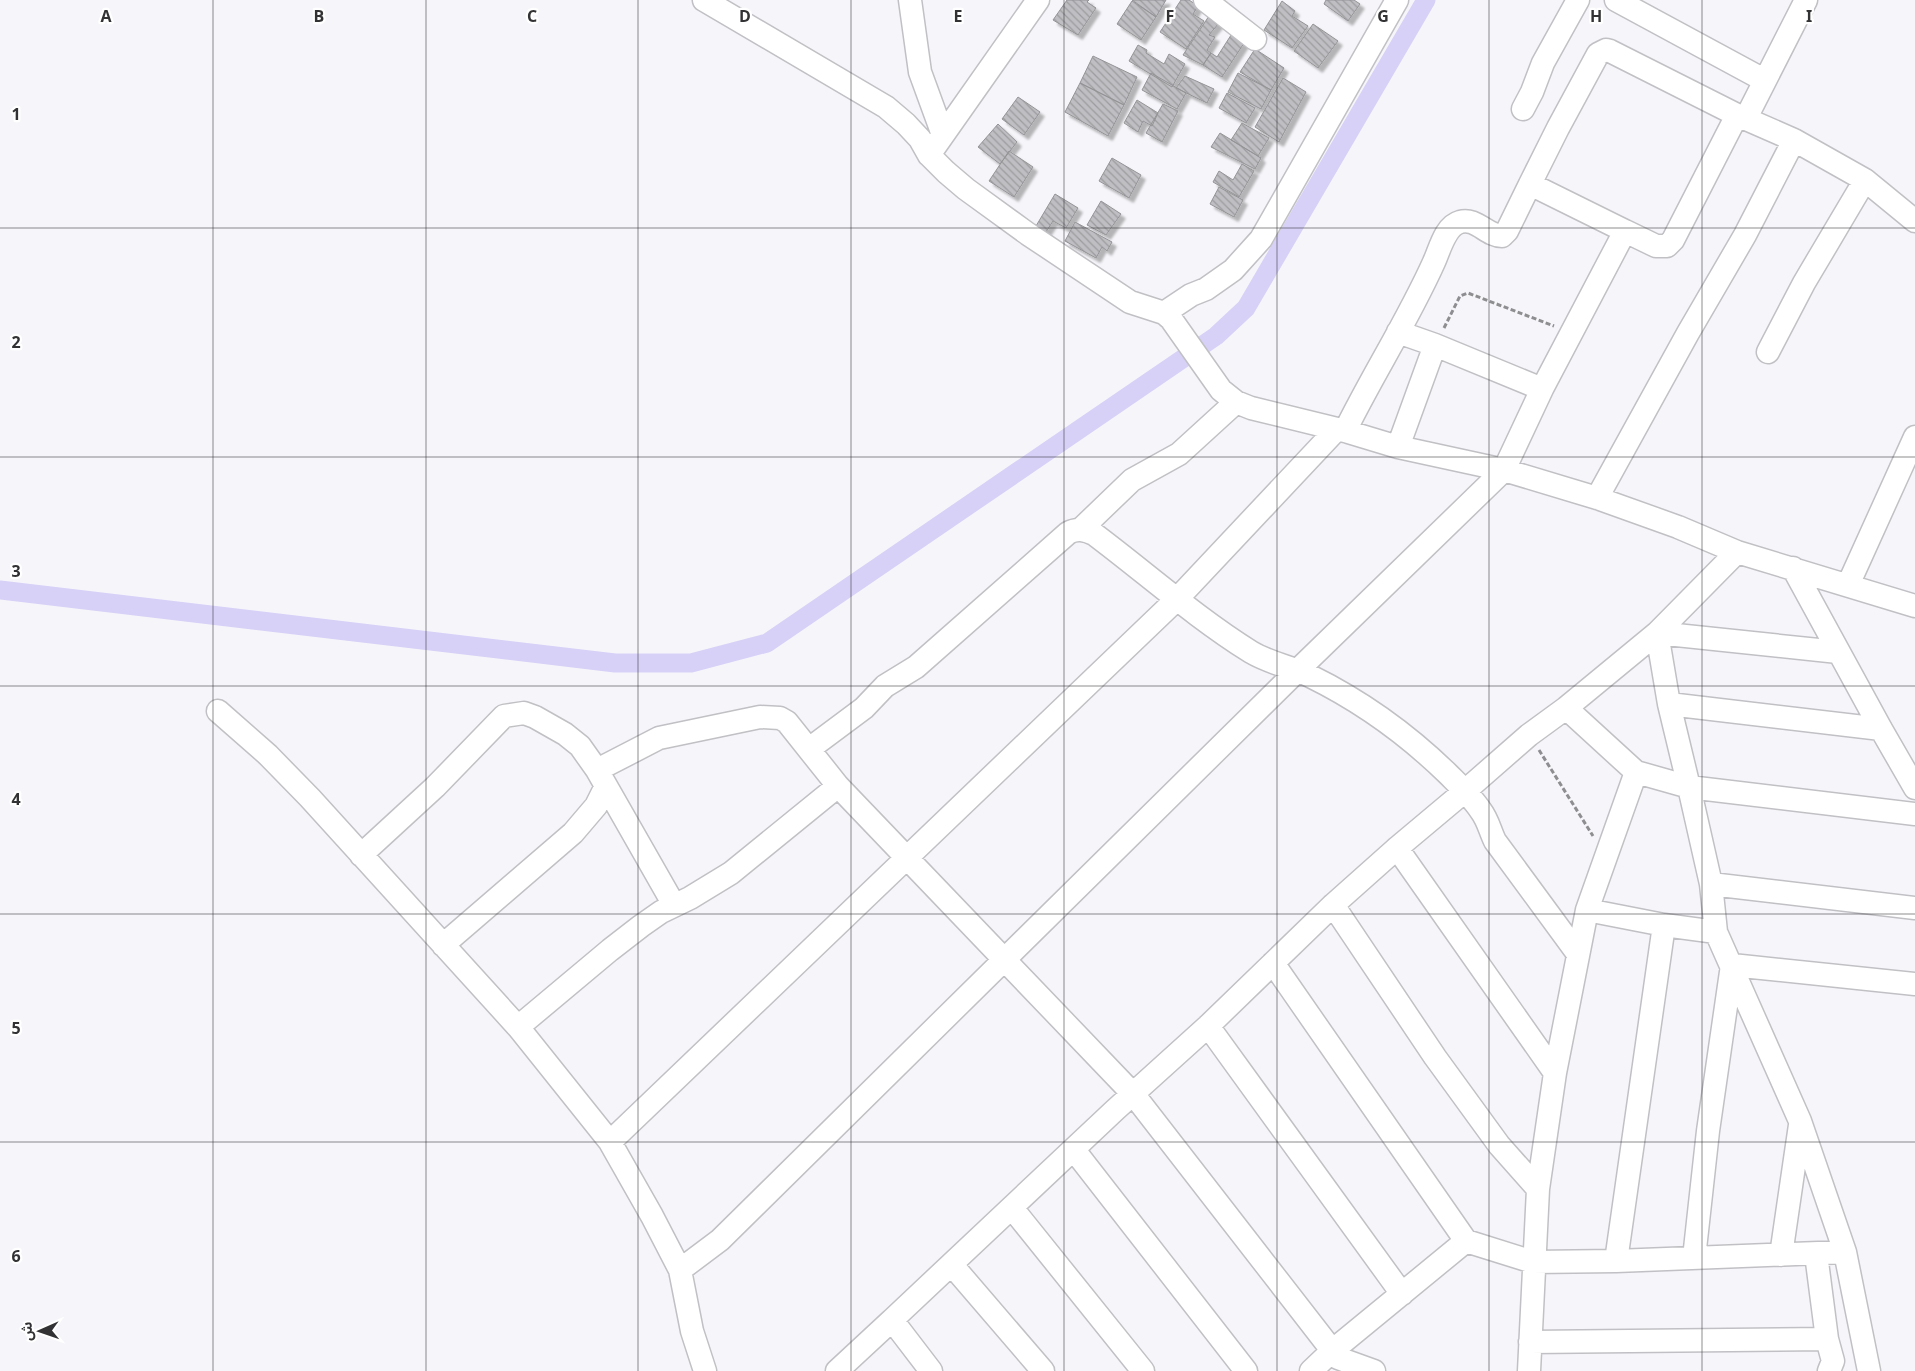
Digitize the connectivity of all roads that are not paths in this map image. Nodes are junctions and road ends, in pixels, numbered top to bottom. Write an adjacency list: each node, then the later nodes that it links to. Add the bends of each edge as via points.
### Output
1 (704, 0): 15 (street, via 886,107 920,139)
2 (910, 0): 13 (street, via 920,72)
3 (1038, 0): 13 (street)
4 (1206, 0): 9 (street)
5 (1397, 0): 20 (street, via 1261,239 1228,274 1191,295)
6 (1578, 0): 11 (street, via 1542,63)
7 (1616, 0): 10 (street)
8 (1806, 0): 10 (street)
9 (1255, 39)
10 (1764, 80): 12 (street)
11 (1523, 109)
12 (1742, 116): 14 (street); 17 (street, via 1610,51 1602,51); 19 (street, via 1667,246 1656,246)
13 (943, 135): 15 (street)
14 (1794, 140): 16 (street); 30 (street, via 1746,235)
15 (929, 155): 20 (street, via 966,189 1028,234 1130,302)
16 (1865, 180): 18 (street); 23 (street, via 1804,283)
17 (1530, 184): 19 (street); 21 (street, via 1502,236 1467,221 1450,227)
18 (1915, 221)
19 (1625, 231): 24 (street)
20 (1167, 316): 25 (street, via 1221,390)
21 (1398, 332): 22 (street); 26 (street)
22 (1435, 345): 24 (street); 28 (street)
23 (1768, 352)
24 (1542, 390): 29 (street)
25 (1236, 402): 26 (street); 31 (street, via 1179,454 1132,480)
26 (1341, 431): 28 (street); 35 (street)
27 (1915, 437): 34 (street)
28 (1398, 447): 29 (street)
29 (1504, 470): 30 (street); 39 (street)
30 (1597, 498): 32 (street)
31 (1080, 530): 35 (street, via 1094,534); 44 (street, via 1068,533 916,667 885,686 864,708)
32 (1737, 552): 33 (street); 37 (street)
33 (1792, 568): 34 (street); 38 (street)
34 (1848, 584): 36 (street)
35 (1177, 598): 39 (street, via 1258,656); 54 (street)
36 (1915, 606)
37 (1657, 632): 38 (street); 40 (street); 41 (street)
38 (1838, 652): 43 (street)
39 (1298, 670): 50 (street, via 1343,692 1385,721 1424,750); 64 (street)
40 (1669, 704): 43 (street); 48 (street)
41 (1566, 708): 45 (street); 50 (street, via 1529,735)
42 (218, 711): 53 (street, via 268,755)
43 (1880, 729): 49 (street)
44 (809, 750): 46 (street, via 787,722 780,718 760,717 651,741); 47 (street)
45 (1636, 772): 48 (street); 59 (street)
46 (602, 778): 53 (street, via 580,746 565,734 535,716 524,713 504,716 435,787); 56 (street); 62 (street, via 596,806 573,833)
47 (838, 786): 54 (street); 56 (street, via 731,873)
48 (1689, 787): 51 (street); 55 (street)
49 (1915, 788)
50 (1465, 791): 52 (street); 63 (street, via 1488,822 1495,841)
51 (1915, 814)
52 (1397, 848): 57 (street); 70 (street)
53 (361, 855): 62 (street)
54 (906, 858): 64 (street); 73 (street)
55 (1711, 884): 58 (street); 61 (street)
56 (674, 905): 69 (street, via 610,950)
57 (1333, 905): 65 (street); 75 (street, via 1430,1050 1499,1145)
58 (1915, 908)
59 (1587, 910): 60 (street); 63 (street)
60 (1664, 925): 61 (street); 82 (street)
61 (1716, 932): 66 (street)
62 (443, 945): 69 (street)
63 (1578, 954): 70 (street)
64 (1005, 960): 71 (street); 85 (street, via 720,1240)
65 (1273, 963): 68 (street); 77 (street)
66 (1732, 965): 67 (street); 72 (street); 81 (street)
67 (1915, 984)
68 (1208, 1026): 71 (street); 86 (street)
69 (518, 1027): 73 (street)
70 (1555, 1073): 75 (street)
71 (1134, 1095): 74 (street); 90 (street)
72 (1800, 1121): 78 (street); 80 (street)
73 (610, 1142): 85 (street)
74 (1074, 1150): 76 (street); 98 (street)
75 (1538, 1189): 83 (street)
76 (1012, 1208): 84 (street); 97 (street)
77 (1466, 1241): 83 (street); 86 (street)
78 (1844, 1252): 79 (street); 92 (street)
79 (1816, 1254): 80 (street); 88 (street)
80 (1781, 1255): 81 (street)
81 (1694, 1258): 82 (street)
82 (1616, 1261): 83 (street)
83 (1533, 1262): 89 (street)
84 (952, 1265): 87 (street); 96 (street)
85 (680, 1270): 93 (street, via 692,1331)
86 (1402, 1294): 90 (street)
87 (892, 1320): 94 (street); 95 (street)
88 (1827, 1339): 89 (street); 91 (street)
89 (1530, 1342): 101 (street)
90 (1339, 1360): 99 (street); 100 (street)
91 (1831, 1366): 92 (street)
92 (1867, 1366)
93 (705, 1371)
94 (837, 1371)
95 (931, 1371)
96 (1042, 1371)
97 (1143, 1371)
98 (1246, 1371)
99 (1311, 1371)
100 (1374, 1371)
101 (1529, 1371)

